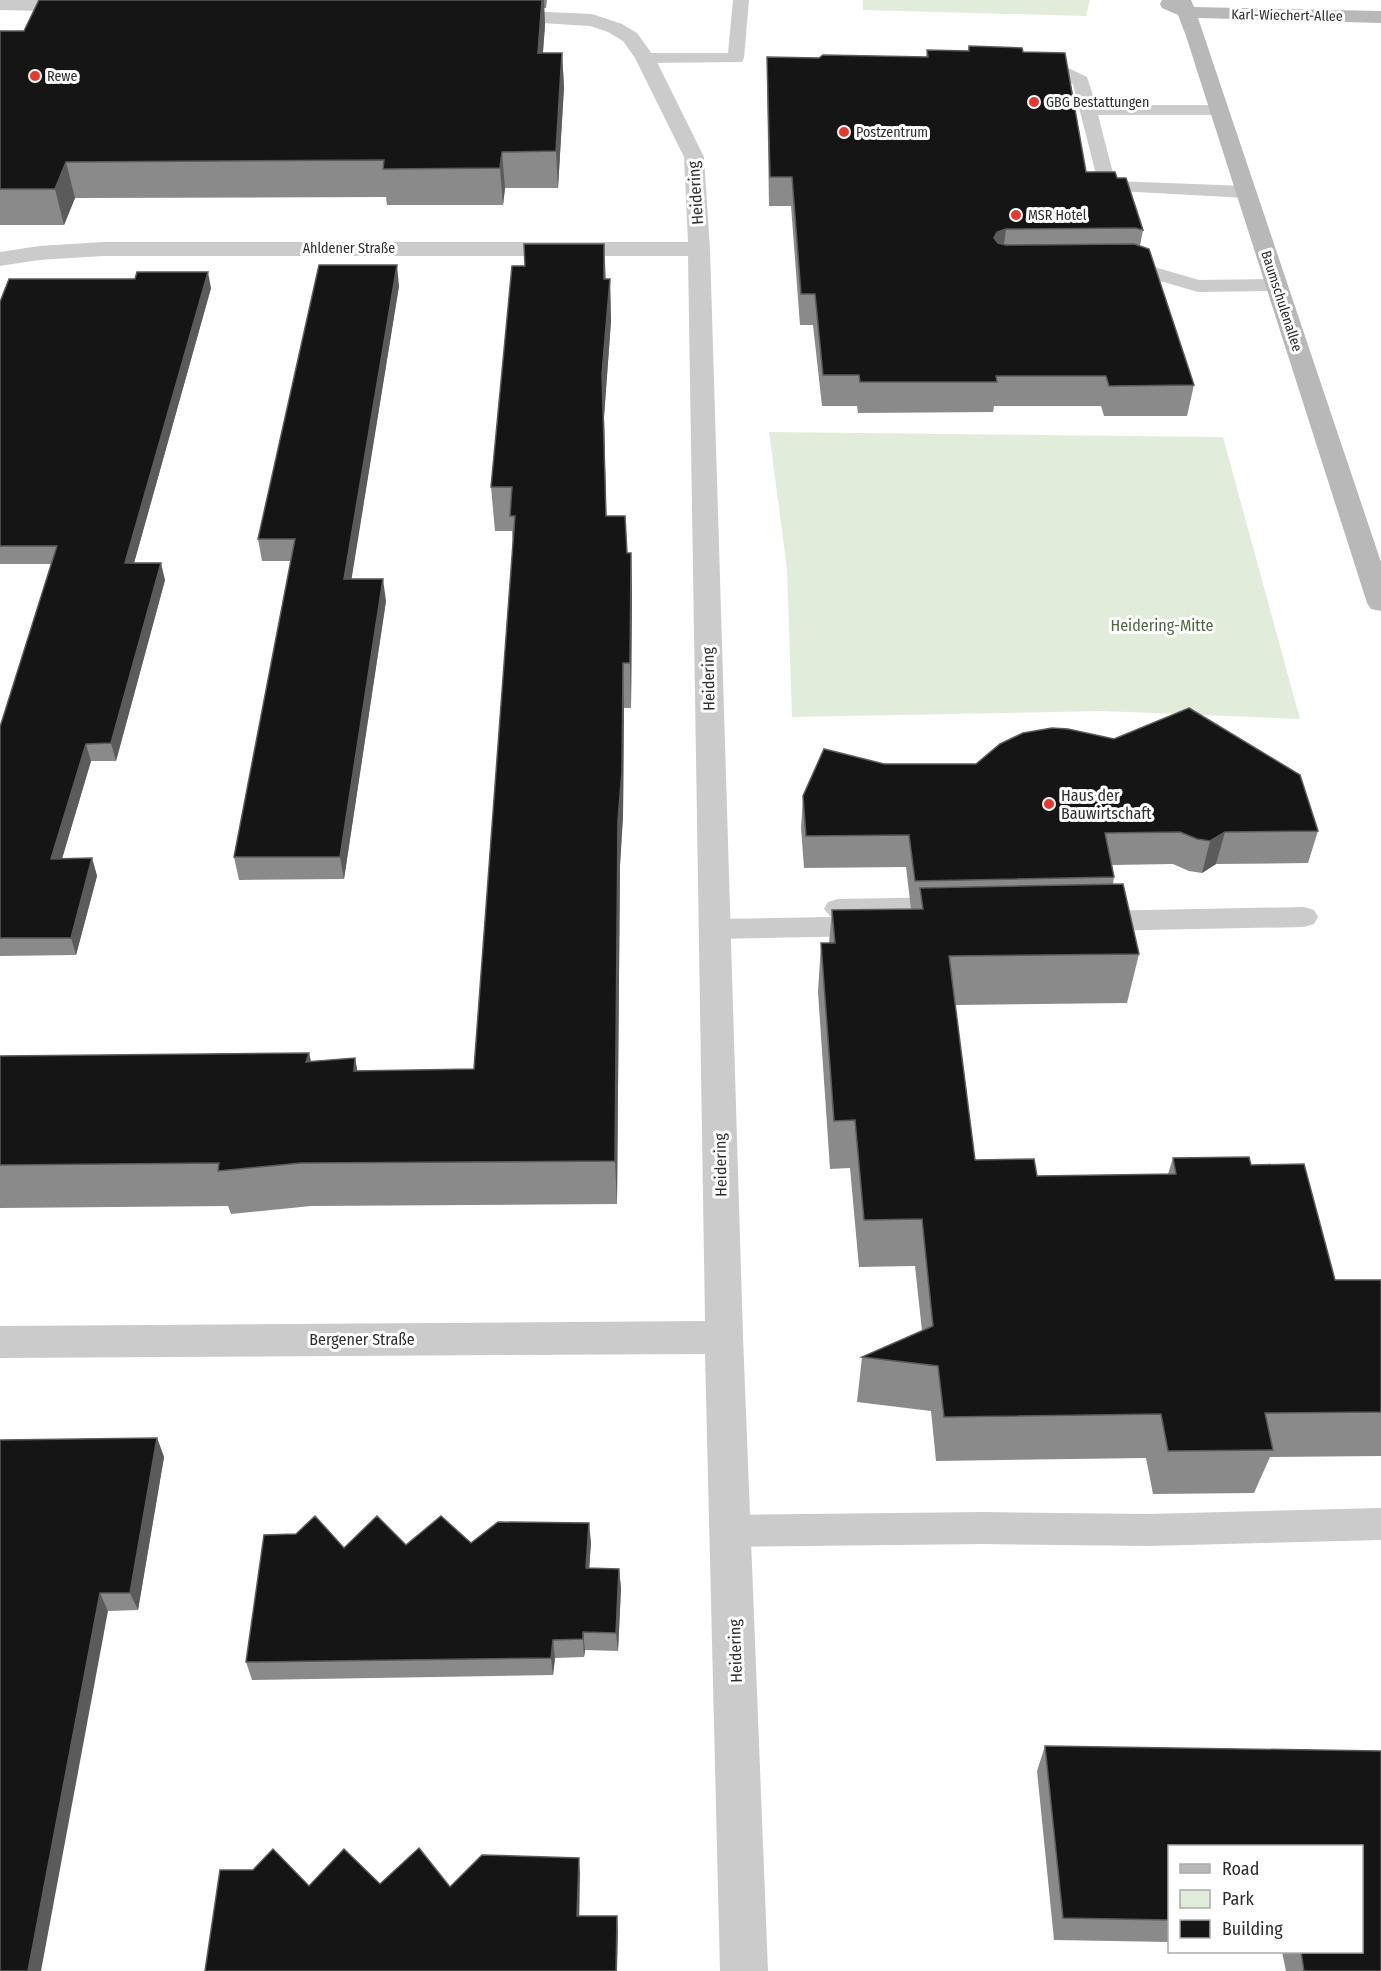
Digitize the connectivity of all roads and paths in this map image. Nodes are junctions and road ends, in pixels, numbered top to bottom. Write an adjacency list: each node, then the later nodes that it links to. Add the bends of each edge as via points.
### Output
1 (741, 0): 8 (lane, via 736,58)
2 (1160, 0): 5 (main road, Karl-Wiechert-Allee)
3 (0, 4): 4 (street)
4 (89, 4)
5 (1188, 4): 7 (main road, Karl-Wiechert-Allee); 11 (main road, Baumschulenallee)
6 (468, 15): 8 (street, Heidering, via 592,20 630,37)
7 (1381, 17)
8 (645, 58): 13 (street, Heidering, via 694,157)
9 (1018, 69): 10 (lane, via 1075,75 1081,81)
10 (1090, 110): 11 (lane); 12 (lane, via 1107,186)
11 (1219, 110): 12 (main road, Baumschulenallee)
12 (1246, 192): 16 (main road, Baumschulenallee)
13 (699, 249): 14 (street, Ahldener Straße, via 103,249); 21 (street, Heidering)
14 (0, 259)
15 (1106, 266): 16 (lane, via 1130,266 1198,286)
16 (1277, 285): 17 (main road, Baumschulenallee)
17 (1381, 603)
18 (973, 915): 21 (lane)
19 (1304, 917): 20 (lane)
20 (1069, 922)
21 (714, 929): 22 (street, Heidering)
22 (724, 1337): 23 (street, Bergener Straße); 25 (street, Heidering)
23 (0, 1342)
24 (1381, 1524): 25 (lane, via 1148,1530)
25 (730, 1531): 26 (street, Heidering)
26 (744, 1971)

